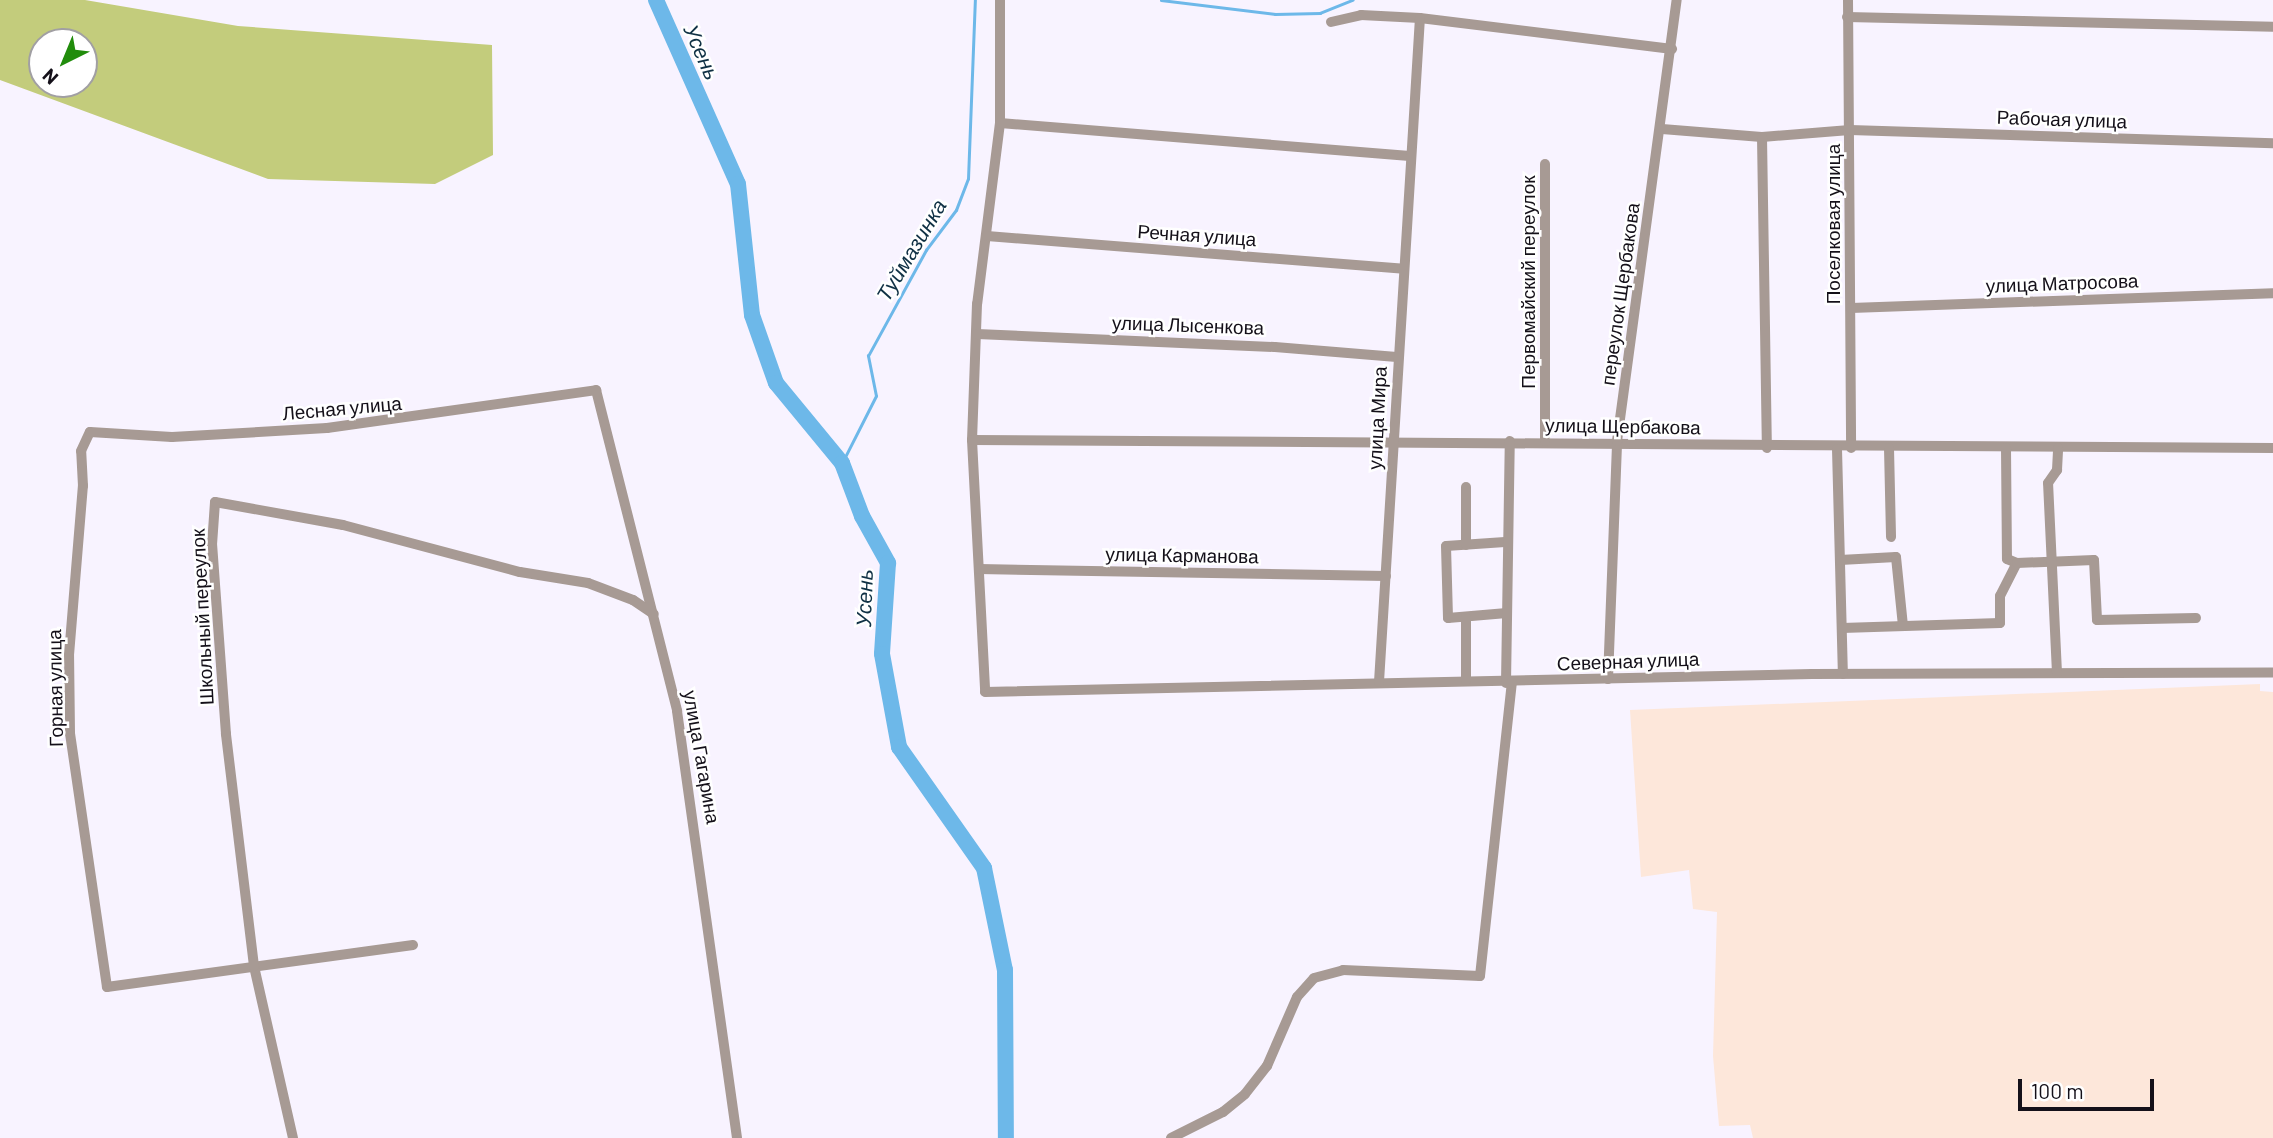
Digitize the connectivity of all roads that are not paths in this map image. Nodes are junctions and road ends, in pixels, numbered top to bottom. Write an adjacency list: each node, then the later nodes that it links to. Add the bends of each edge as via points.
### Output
1 (1000, 0): 9 (street)
2 (1677, 0): 8 (street, переулок Щербакова)
3 (1847, 0): 4 (street, Поселковая улица)
4 (1847, 17): 7 (street); 11 (street, Поселковая улица)
5 (1420, 18): 6 (street, via 1361,15); 8 (street); 14 (street, улица Мира)
6 (1331, 22)
7 (2273, 27)
8 (1672, 49): 10 (street, переулок Щербакова)
9 (1000, 124): 14 (street); 16 (street)
10 (1662, 129): 12 (street, Рабочая улица); 28 (street, переулок Щербакова)
11 (1850, 130): 12 (street, Рабочая улица); 13 (street, Рабочая улица); 19 (street, Поселковая улица)
12 (1762, 137): 29 (street)
13 (2273, 143)
14 (1410, 156): 17 (street, улица Мира)
15 (1545, 164): 27 (street, Первомайский переулок)
16 (987, 236): 17 (street, Речная улица); 20 (street)
17 (1404, 269): 21 (street, улица Мира)
18 (2273, 293): 19 (street, улица Матросова)
19 (1851, 308): 30 (street, Поселковая улица)
20 (977, 334): 21 (street, улица Лысенкова); 24 (street)
21 (1397, 357): 25 (street, улица Мира)
22 (596, 390): 23 (street, Лесная улица, via 327,428 173,436); 46 (street, улица Гагарина)
23 (90, 432): 59 (street, Горная улица, via 81,451 83,486 69,655 70,733 107,987)
24 (972, 440): 25 (street, улица Щербакова); 43 (street)
25 (1394, 441): 26 (street, улица Щербакова); 44 (street, улица Мира)
26 (1510, 441): 27 (street, улица Щербакова); 38 (street)
27 (1545, 441): 28 (street, улица Щербакова)
28 (1617, 441): 29 (street, улица Щербакова); 54 (street, переулок Щербакова)
29 (1767, 448): 35 (street, улица Щербакова)
30 (1851, 448): 31 (street, улица Щербакова); 35 (street, улица Щербакова)
31 (1889, 448): 32 (street, улица Щербакова); 37 (street)
32 (2006, 448): 33 (street, улица Щербакова); 42 (street, via 2007,559)
33 (2058, 448): 34 (street, улица Щербакова); 41 (street, via 2057,470 2048,483)
34 (2273, 448)
35 (1837, 449): 40 (street)
36 (1466, 487): 39 (street)
37 (1891, 537)
38 (1505, 542): 39 (street); 45 (street)
39 (1466, 545): 47 (street, via 1446,546 1448,618)
40 (1840, 560): 49 (street, via 1896,557); 50 (street)
41 (2049, 562): 42 (street); 48 (street, via 2094,560 2097,620); 52 (street)
42 (2017, 563): 49 (street, via 2000,596 2000,623)
43 (979, 569): 44 (street, улица Карманова); 56 (street, Северная улица, via 985,692)
44 (1386, 576): 56 (street, улица Мира)
45 (1507, 613): 47 (street); 57 (street)
46 (654, 614): 59 (street, Школьный переулок, via 633,600 588,583 520,572 344,525 215,502 212,545 226,734); 61 (street, улица Гагарина, via 696,819)
47 (1466, 617): 55 (street)
48 (2196, 618)
49 (1903, 626): 50 (street)
50 (1842, 628): 53 (street)
51 (2273, 672): 52 (street, Северная улица)
52 (2057, 673): 53 (street, Северная улица)
53 (1843, 674): 54 (street, Северная улица)
54 (1608, 678): 57 (street, Северная улица)
55 (1466, 681): 56 (street, Северная улица); 57 (street, Северная улица)
56 (1379, 682)
57 (1509, 683): 62 (street, via 1480,976 1343,970 1314,978 1297,997 1267,1066 1245,1094 1223,1112)
58 (413, 945): 59 (street)
59 (254, 966): 60 (street, Школьный переулок)
60 (293, 1138)
61 (737, 1138)
62 (1171, 1138)

